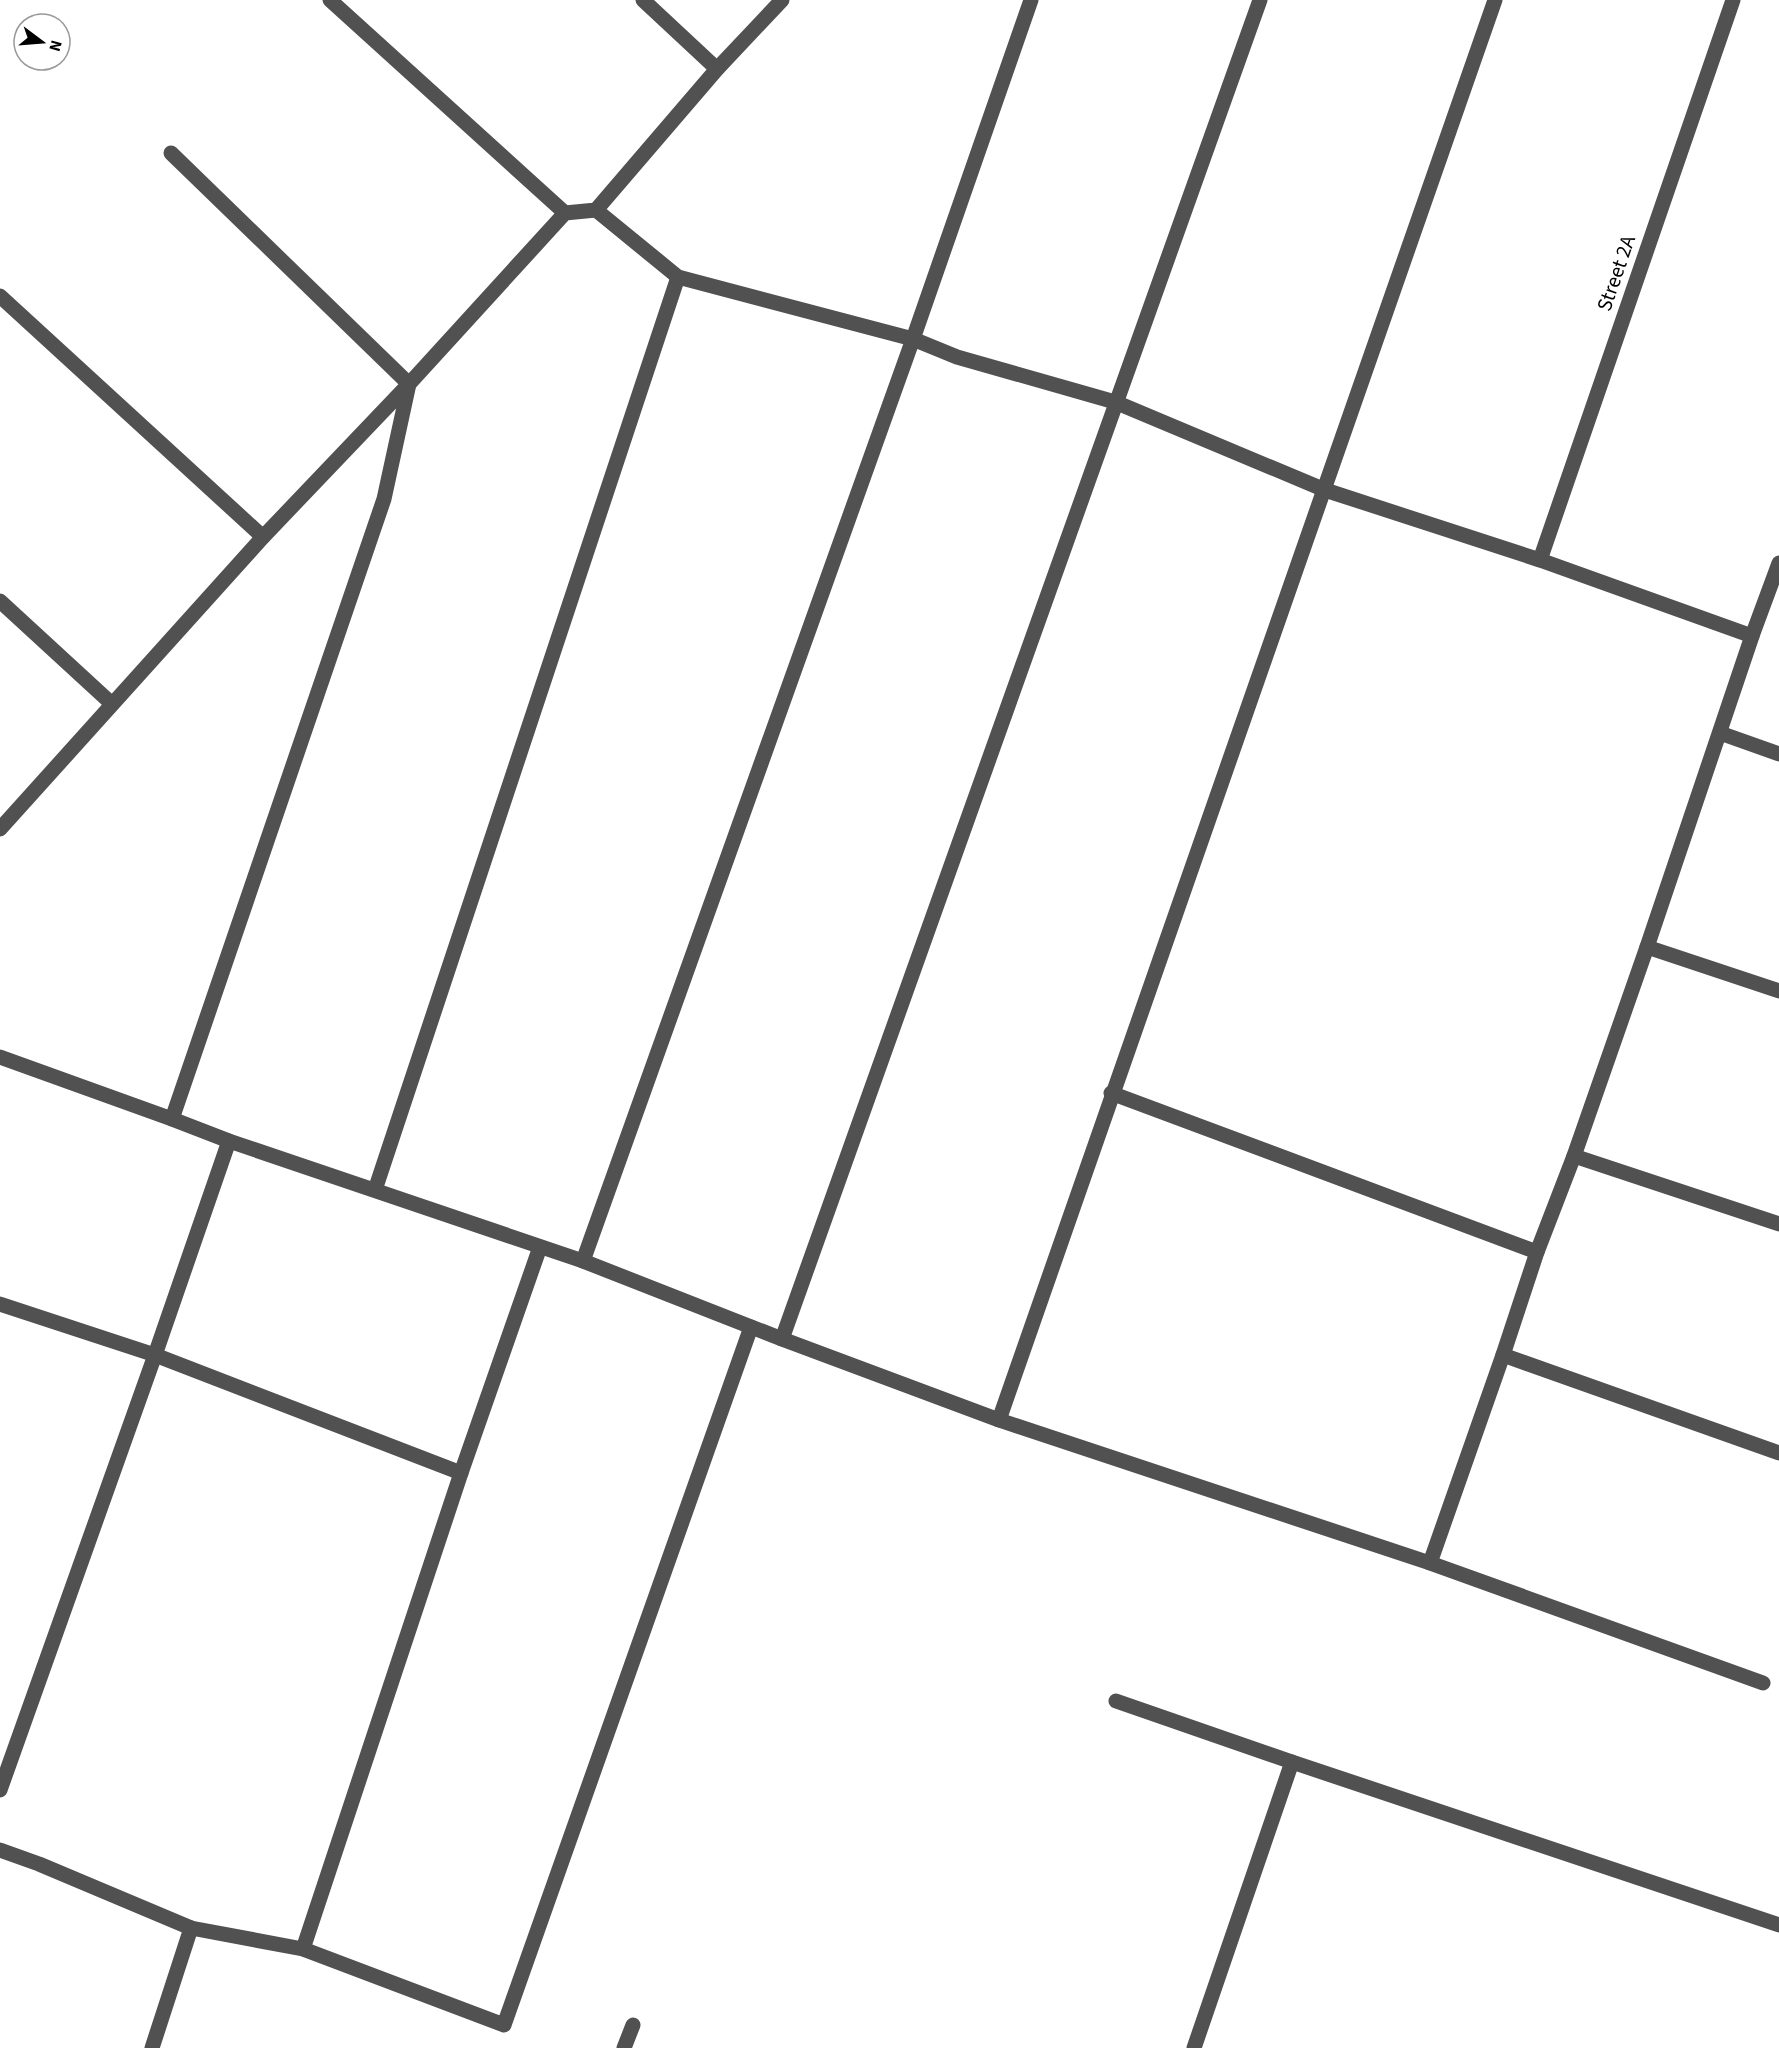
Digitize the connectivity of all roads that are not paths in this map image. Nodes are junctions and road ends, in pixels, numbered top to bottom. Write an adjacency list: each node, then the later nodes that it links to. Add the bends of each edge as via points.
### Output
1 (330, 0): 11 (street)
2 (643, 0): 8 (street)
3 (782, 0): 8 (street)
4 (1031, 0): 14 (street)
5 (1260, 0): 16 (street)
6 (1495, 0): 17 (street)
7 (1733, 0): 19 (street, Street 2A)
8 (717, 69): 10 (street)
9 (171, 153): 15 (street)
10 (596, 210): 11 (street); 12 (street)
11 (566, 213): 15 (street)
12 (678, 276): 14 (street); 34 (street)
13 (0, 296): 18 (street)
14 (913, 339): 16 (street, via 957,357); 38 (street)
15 (409, 384): 18 (street); 31 (street, via 384,500)
16 (1115, 402): 17 (street); 41 (street)
17 (1324, 490): 19 (street); 30 (street)
18 (263, 537): 23 (street)
19 (1540, 560): 22 (street)
20 (1779, 563): 22 (street)
21 (0, 601): 23 (street)
22 (1752, 636): 24 (street)
23 (112, 704): 26 (street)
24 (1720, 733): 25 (street); 27 (street)
25 (1779, 754)
26 (0, 829)
27 (1647, 947): 28 (street); 33 (street)
28 (1779, 991)
29 (0, 1057): 31 (street)
30 (1111, 1093): 37 (street); 44 (street)
31 (172, 1119): 32 (street)
32 (229, 1141): 34 (street); 42 (street)
33 (1574, 1156): 35 (street); 37 (street)
34 (375, 1190): 36 (street)
35 (1779, 1224)
36 (540, 1247): 38 (street); 46 (street)
37 (1537, 1252): 43 (street)
38 (583, 1261): 40 (street)
39 (0, 1304): 42 (street)
40 (751, 1327): 41 (street); 55 (street, via 504,2025)
41 (782, 1339): 44 (street)
42 (155, 1355): 46 (street); 51 (street)
43 (1503, 1355): 45 (street); 47 (street)
44 (999, 1420): 47 (street)
45 (1779, 1453)
46 (461, 1473): 55 (street)
47 (1430, 1563): 48 (street)
48 (1763, 1683)
49 (1116, 1701): 50 (street)
50 (1292, 1762): 53 (street); 59 (street)
51 (0, 1790)
52 (0, 1850): 54 (street)
53 (1779, 1925)
54 (191, 1928): 55 (street); 57 (street)
55 (303, 1949)
56 (633, 2025): 58 (street)
57 (152, 2048)
58 (624, 2048)
59 (1194, 2048)

